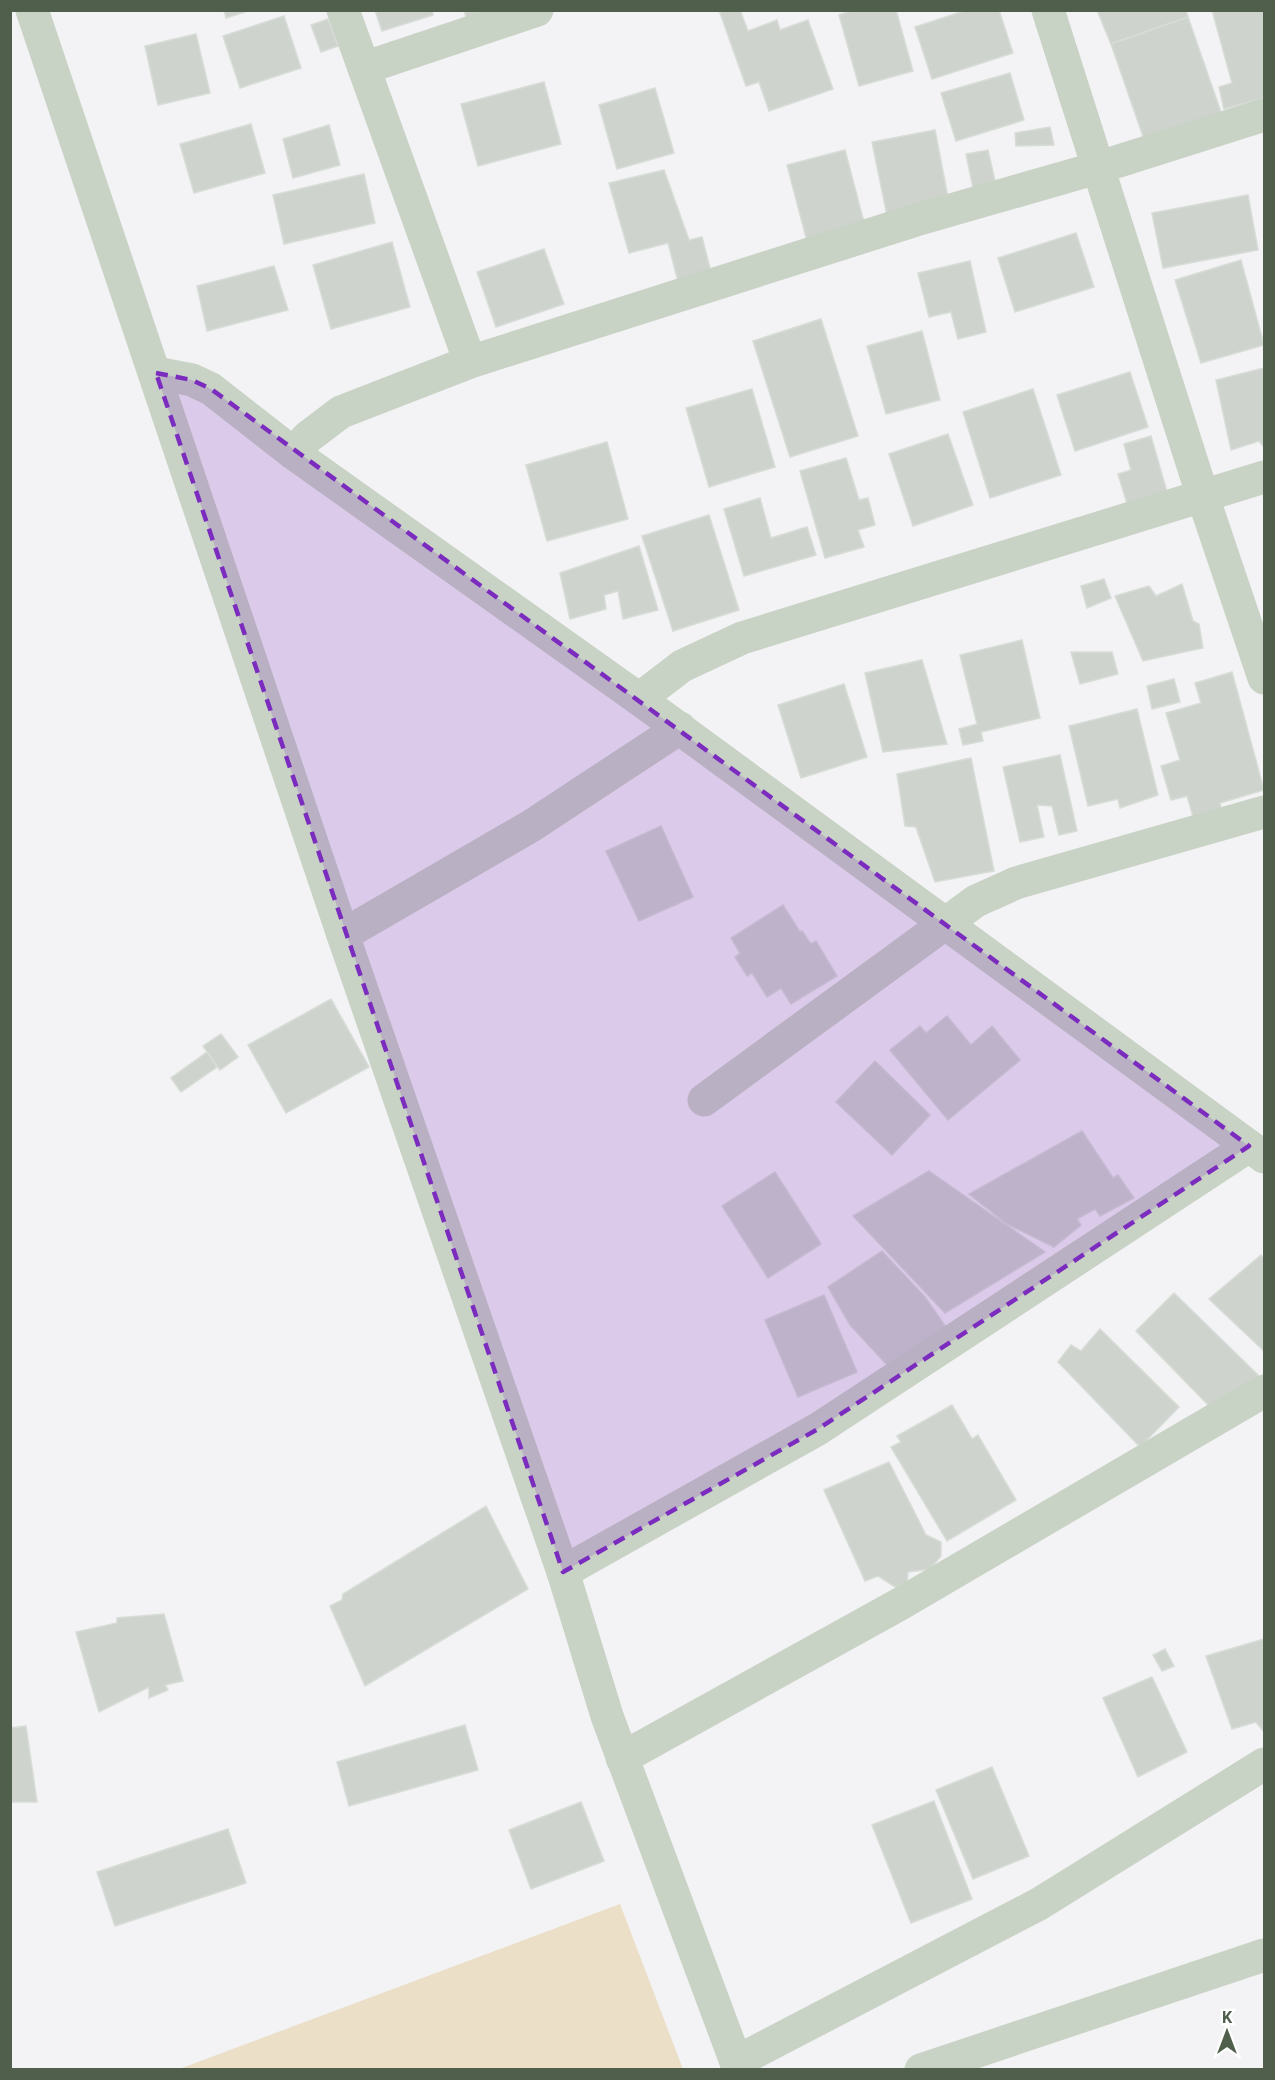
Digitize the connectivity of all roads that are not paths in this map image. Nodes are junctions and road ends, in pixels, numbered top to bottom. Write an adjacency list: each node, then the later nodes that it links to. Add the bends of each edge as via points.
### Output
1 (32, 10): 9 (street)
2 (344, 10): 5 (street)
3 (537, 10): 5 (street)
4 (1047, 10): 7 (street)
5 (364, 68): 8 (street)
6 (1264, 115): 7 (street)
7 (1097, 168): 8 (street, via 916,220); 12 (street)
8 (470, 362): 10 (street, via 341,412)
9 (156, 373): 10 (street, via 192,380 211,389); 18 (street)
10 (293, 453): 14 (street)
11 (1264, 477): 12 (street)
12 (1203, 497): 13 (street); 14 (street, via 742,638 682,666)
13 (1264, 678)
14 (639, 699): 15 (street)
15 (680, 728): 17 (street); 18 (street, via 531,826)
16 (1264, 812): 17 (street, via 1016,883 976,901)
17 (946, 922): 19 (street); 20 (street)
18 (343, 935): 22 (street)
19 (704, 1100)
20 (1257, 1151): 22 (street, via 818,1429)
21 (1264, 1391): 23 (street, via 900,1604)
22 (563, 1572): 23 (street)
23 (622, 1758): 26 (street)
24 (1264, 1764): 26 (street, via 1039,1904)
25 (1264, 1955): 27 (street)
26 (738, 2066)
27 (921, 2070)

